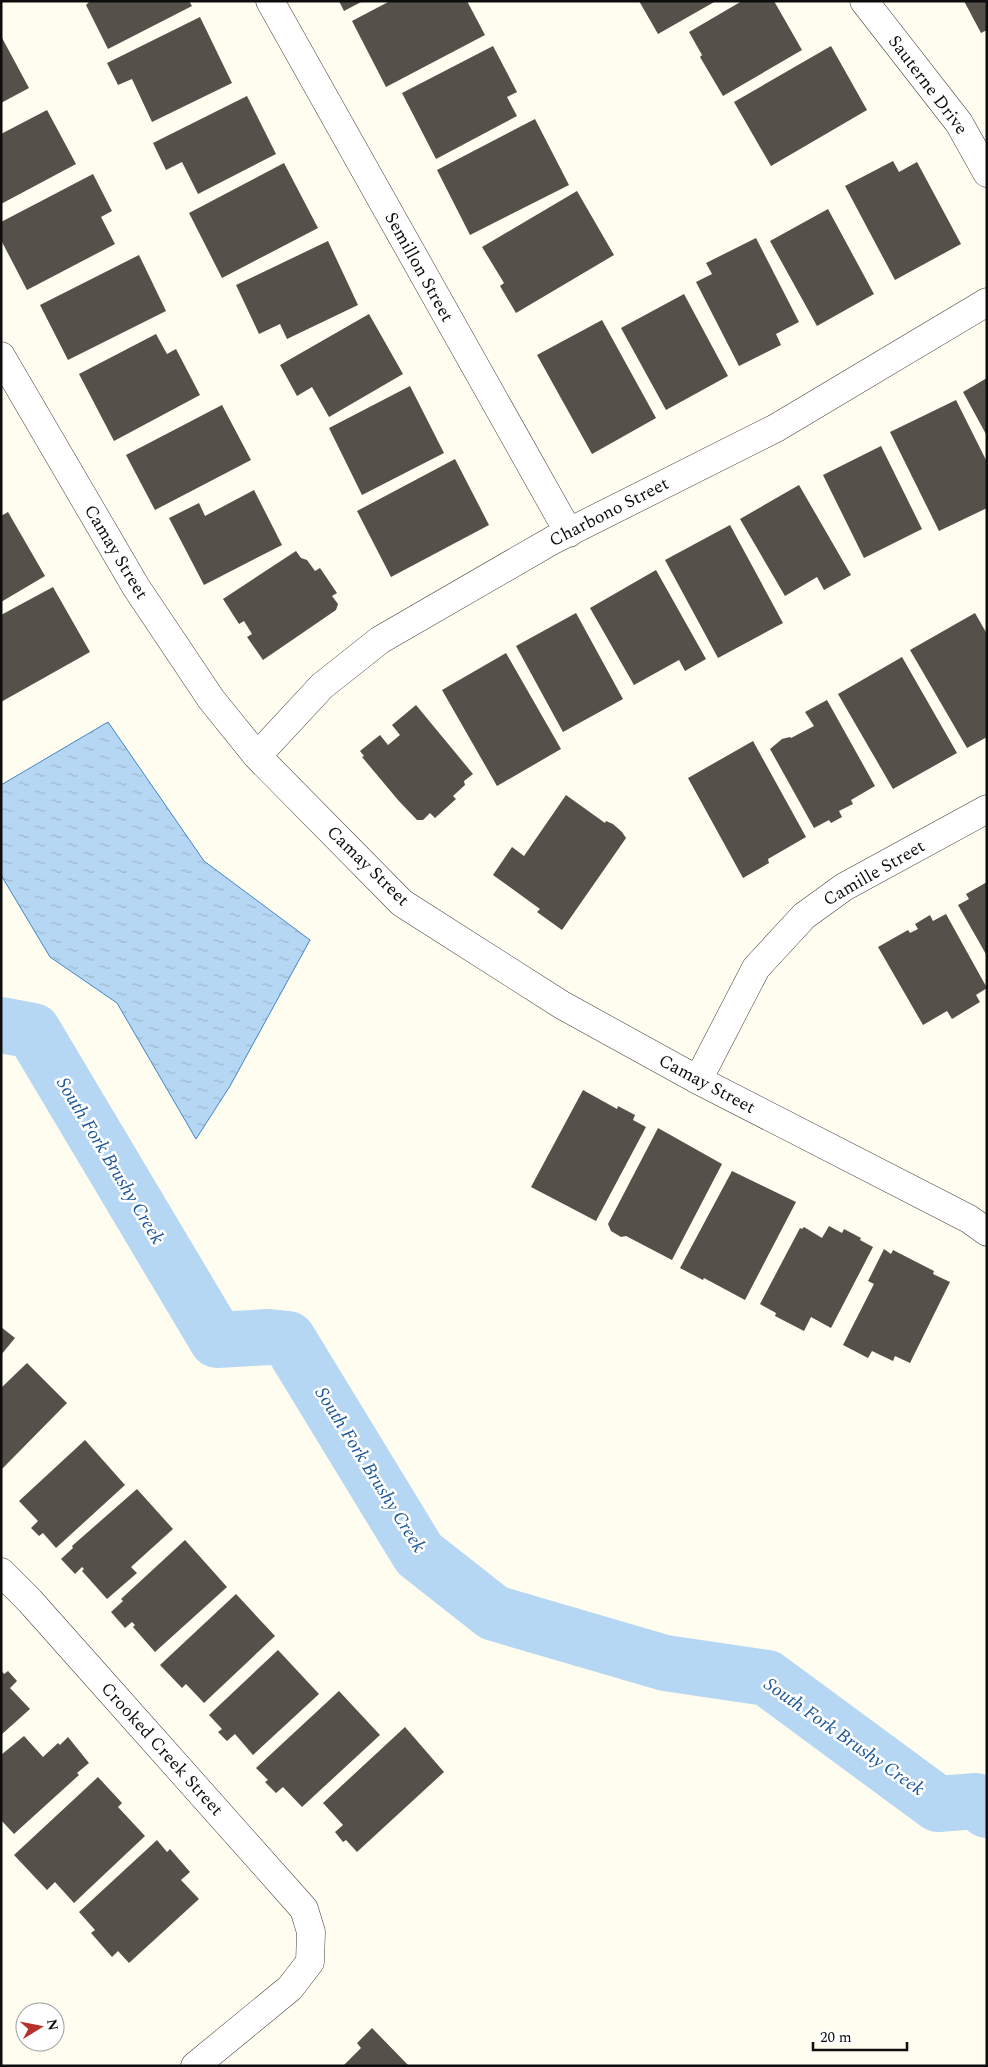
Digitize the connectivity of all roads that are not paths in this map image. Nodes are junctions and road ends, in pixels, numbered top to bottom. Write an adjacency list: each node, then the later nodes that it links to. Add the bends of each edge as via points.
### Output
1 (270, 1): 6 (street, Semillon Street)
2 (864, 1): 3 (street, Sauterne Drive, via 959,123)
3 (987, 173)
4 (987, 302): 6 (street, Charbono Street, via 776,428)
5 (1, 356): 7 (street, Camay Street, via 136,588 211,698)
6 (568, 532): 7 (street, Charbono Street, via 380,640 322,686)
7 (257, 756): 9 (street, Camay Street, via 402,903 562,1005)
8 (987, 809): 9 (street, Camille Street, via 844,887 804,916 756,968)
9 (698, 1080): 10 (street, Camay Street, via 969,1219)
10 (987, 1232)
11 (1, 1572): 12 (street, Crooked Creek Street, via 304,1910 311,1932 310,1962 290,1988)
12 (195, 2066)

